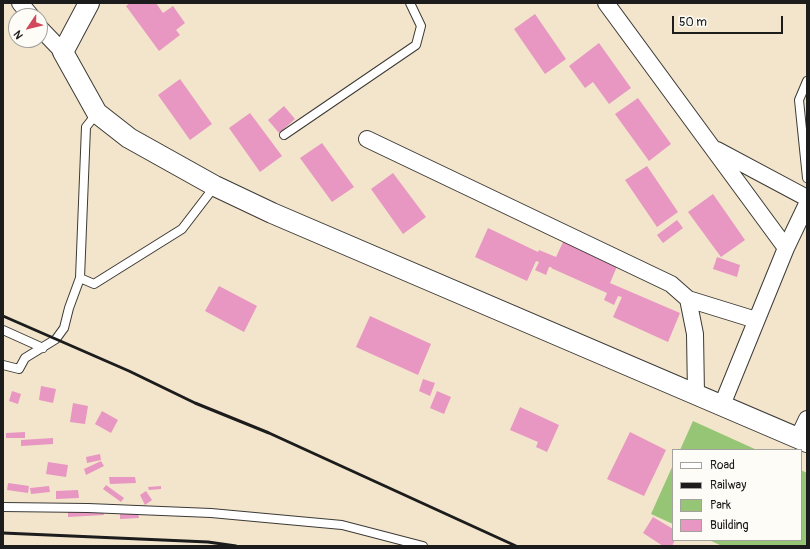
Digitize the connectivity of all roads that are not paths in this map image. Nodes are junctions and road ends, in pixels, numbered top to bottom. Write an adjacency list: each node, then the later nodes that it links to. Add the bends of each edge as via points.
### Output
1 (89, 3): 5 (street)
2 (410, 3): 8 (lane, via 421,26 416,45)
3 (606, 3): 10 (street)
4 (48, 36): 5 (street)
5 (63, 52): 7 (street)
6 (807, 81): 11 (lane, via 799,100)
7 (97, 113): 12 (street, via 129,138); 16 (lane, via 86,127)
8 (284, 135)
9 (368, 140): 17 (street, via 671,284)
10 (711, 146): 13 (street); 15 (street)
11 (807, 178)
12 (215, 186): 16 (lane, via 182,229 94,284); 22 (street, via 279,216)
13 (807, 198)
14 (807, 204): 15 (street)
15 (786, 248): 18 (street)
16 (80, 278): 20 (lane, via 64,328 56,339)
17 (688, 299): 18 (street); 22 (street, via 695,334)
18 (756, 320): 23 (street)
19 (3, 330): 20 (lane)
20 (43, 348): 21 (lane, via 25,358 19,369)
21 (3, 365)
22 (696, 394): 23 (street)
23 (722, 404): 25 (street)
24 (807, 419): 25 (street)
25 (803, 440)
26 (3, 507): 27 (lane, via 211,513 342,524)
27 (423, 546)

